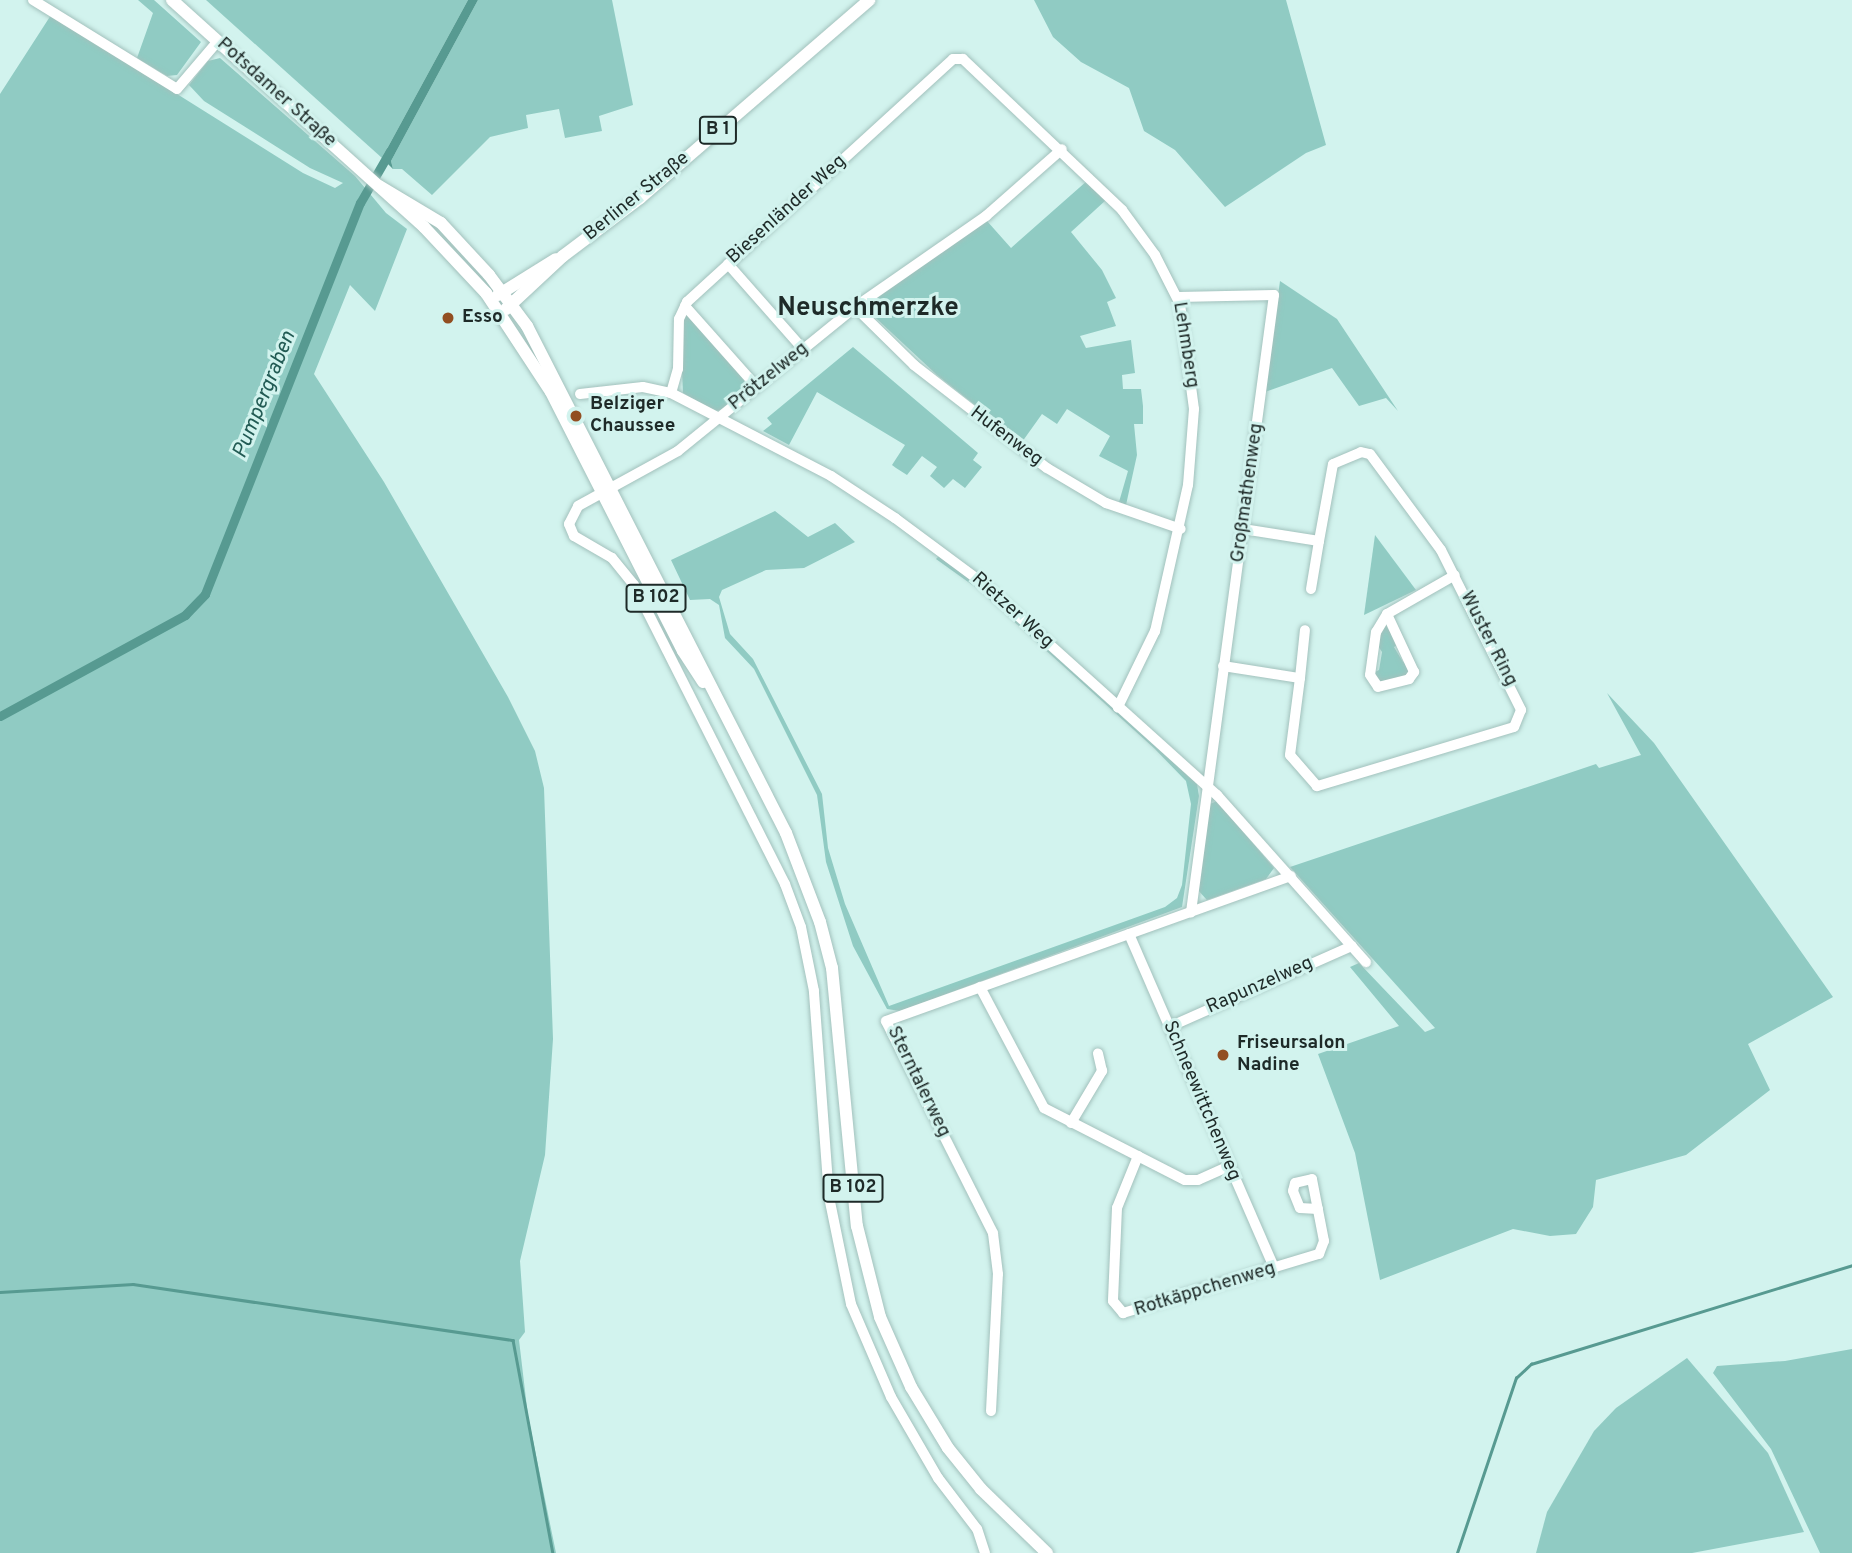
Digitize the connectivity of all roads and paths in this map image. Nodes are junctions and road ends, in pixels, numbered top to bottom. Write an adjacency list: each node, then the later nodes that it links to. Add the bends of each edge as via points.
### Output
1 (33, 0): 4 (street, via 177,89)
2 (172, 0): 4 (main road, Potsdamer Straße)
3 (869, 0): 8 (main road, Berliner Straße / B 1, via 640,198)
4 (218, 41): 7 (main road, Potsdamer Straße)
5 (959, 57): 6 (street, Lehmberg); 9 (street, Biesenländer Weg)
6 (1062, 149): 11 (street, Lehmberg, via 1134,226); 14 (street, Prötzelweg, via 970,228)
7 (379, 186): 10 (main road, Potsdamer Straße, via 428,212); 15 (main road, Potsdamer Straße, via 449,251)
8 (563, 256): 10 (main road, Berliner Straße / B 1); 12 (main road, Berliner Straße / B 1)
9 (728, 264): 13 (street, Biesenländer Weg); 16 (street)
10 (501, 290): 12 (main road, B 102); 15 (main road)
11 (1178, 297): 22 (street, Lehmberg, via 1194,409 1192,462); 23 (street, Großmathenweg, via 1274,295)
12 (513, 305): 15 (main road, Berliner Straße / B 1); 21 (main road, B 102, via 552,368)
13 (685, 306): 17 (street); 18 (street, via 678,326 678,369)
14 (855, 307): 16 (street, Prötzelweg); 22 (street, Hufenweg, via 914,365 1047,468 1107,503)
15 (497, 309): 21 (main road, B 102)
16 (803, 349): 17 (street, Prötzelweg)
17 (757, 387): 20 (street, Prötzelweg)
18 (671, 393): 19 (street, Rietzer Weg, via 643,387); 20 (street, Rietzer Weg)
19 (580, 394)
20 (719, 417): 21 (street, Prötzelweg, via 659,463); 31 (street, Rietzer Weg, via 831,476 905,525 977,579)
21 (607, 491): 47 (street, Prötzelweg, via 573,511 569,527 574,536 612,558 634,585 785,884 814,991 829,1197 851,1304 891,1397 938,1478 976,1529); 48 (main road, B 102, via 798,861 820,922 836,989 857,1226 880,1317 911,1387 948,1448 996,1505)
22 (1181, 529): 31 (street, Lehmberg, via 1154,631)
23 (1243, 529): 24 (street); 29 (street, Großmathenweg)
24 (1319, 541): 25 (street, Wuster Ring, via 1333,464 1368,452 1434,539); 26 (street, Wuster Ring)
25 (1455, 575): 27 (street); 30 (street, Wuster Ring, via 1518,697 1521,710 1514,727 1317,786 1290,755)
26 (1311, 589)
27 (1387, 614): 27 (street, via 1414,672 1409,679 1378,687 1370,675 1376,632)
28 (1306, 630): 30 (street, Wuster Ring)
29 (1223, 667): 30 (street); 32 (street, Großmathenweg)
30 (1300, 678)
31 (1118, 707): 32 (street, Rietzer Weg)
32 (1207, 787): 33 (street, Rietzer Weg); 34 (street)
33 (1292, 876): 34 (street, Sterntalerweg); 36 (street, Rietzer Weg)
34 (1191, 912): 35 (street, Sterntalerweg)
35 (1129, 934): 38 (street, Sterntalerweg); 39 (street, Schneewittchenweg)
36 (1352, 946): 37 (street, Rietzer Weg); 39 (street, Rapunzelweg)
37 (1366, 962)
38 (980, 987): 41 (street, via 1041,1105); 46 (street, Sterntalerweg, via 886,1021 993,1233 998,1273)
39 (1168, 1027): 43 (street, Schneewittchenweg)
40 (1098, 1053): 41 (street, via 1102,1071)
41 (1071, 1123): 42 (street)
42 (1138, 1156): 43 (street, via 1189,1181); 45 (street, Rotkäppchenweg, via 1118,1198 1113,1298 1118,1310 1135,1314)
43 (1229, 1166): 45 (street, Schneewittchenweg)
44 (1318, 1209): 45 (street, Rotkäppchenweg, via 1322,1252)
45 (1274, 1268)
46 (991, 1411)
47 (985, 1553)
48 (1047, 1553)

